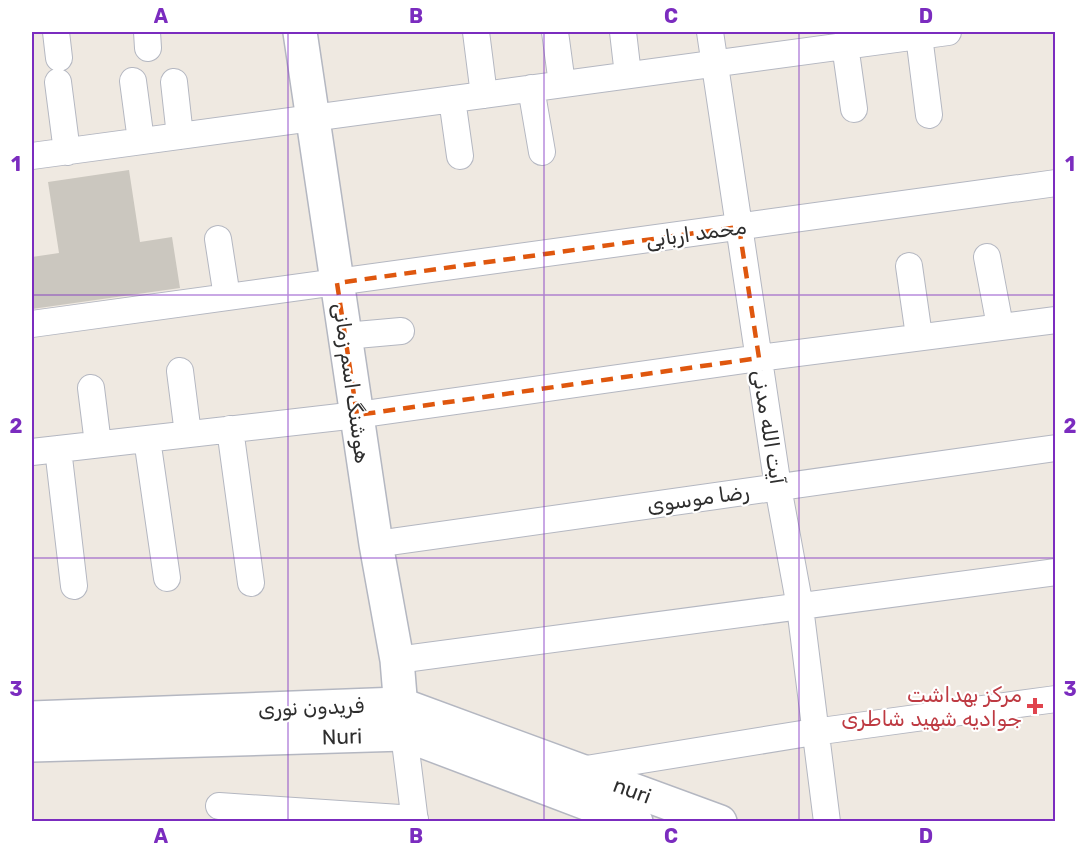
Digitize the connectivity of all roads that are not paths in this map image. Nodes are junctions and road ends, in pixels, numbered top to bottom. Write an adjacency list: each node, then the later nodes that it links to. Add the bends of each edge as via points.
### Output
1 (56, 32): 25 (street)
2 (300, 32): 22 (main road, هوشنگ اسم زمانی)
3 (476, 32): 18 (street)
4 (555, 32): 16 (street)
5 (623, 32): 13 (street)
6 (710, 32): 12 (street, آیت‌ الله مدنی)
7 (948, 32): 9 (street)
8 (886, 36): 9 (street); 11 (street)
9 (919, 36): 21 (street)
10 (811, 41): 11 (street); 12 (street)
11 (845, 45): 20 (street)
12 (715, 63): 13 (street); 30 (street, آیت‌ الله مدنی)
13 (628, 75): 16 (street)
14 (133, 81): 24 (street)
15 (174, 82): 23 (street)
16 (562, 84): 17 (street)
17 (531, 88): 18 (street); 26 (street)
18 (484, 95): 19 (street)
19 (452, 99): 22 (street); 28 (street)
20 (854, 109)
21 (929, 114)
22 (313, 118): 23 (street); 34 (main road, هوشنگ اسم زمانی)
23 (180, 136): 24 (street)
24 (141, 141): 25 (street)
25 (67, 152): 27 (street)
26 (542, 152)
27 (32, 156)
28 (460, 156)
29 (1056, 183): 30 (street, محمد اربابی)
30 (739, 227): 34 (street, محمد اربابی); 42 (street, آیت‌ الله مدنی)
31 (218, 239): 35 (street)
32 (987, 257): 38 (street)
33 (909, 266): 41 (street)
34 (337, 282): 35 (street, محمد اربابی); 40 (main road, هوشنگ اسم زمانی)
35 (227, 297): 37 (street, محمد اربابی)
36 (1056, 320): 38 (street)
37 (32, 324)
38 (1000, 326): 41 (street)
39 (401, 331): 40 (street)
40 (345, 336): 45 (main road, هوشنگ اسم زمانی)
41 (919, 336): 42 (street)
42 (759, 358): 45 (street); 53 (street, آیت‌ الله مدنی)
43 (180, 370): 47 (street)
44 (91, 388): 49 (street)
45 (357, 414): 46 (street); 54 (main road, هوشنگ اسم زمانی)
46 (230, 429): 47 (street); 57 (street)
47 (188, 434): 48 (street)
48 (147, 439): 49 (street); 56 (street)
49 (98, 444): 51 (street)
50 (1056, 448): 53 (street, رضا موسوی)
51 (58, 449): 52 (street); 58 (street)
52 (32, 452)
53 (778, 487): 54 (street, رضا موسوی); 59 (street, آیت‌ الله مدنی)
54 (376, 543): 60 (main road, هوشنگ اسم زمانی)
55 (1056, 572): 59 (street)
56 (167, 578)
57 (251, 583)
58 (74, 586)
59 (800, 607): 60 (street); 64 (street, آیت‌ الله مدنی)
60 (398, 660): 63 (main road, هوشنگ اسم زمانی)
61 (1056, 699): 64 (street)
62 (32, 718): 63 (main road, فریدون نوری)
63 (401, 719): 65 (main road, Nuri); 66 (main road, فریدون نوری); 68 (street); 69 (main road, Nuri)
64 (814, 732): 66 (street); 71 (street, آیت‌ الله مدنی)
65 (32, 745)
66 (580, 770): 70 (main road, nuri)
67 (219, 806): 68 (street)
68 (415, 820)
69 (636, 822)
70 (720, 822)
71 (827, 822)

